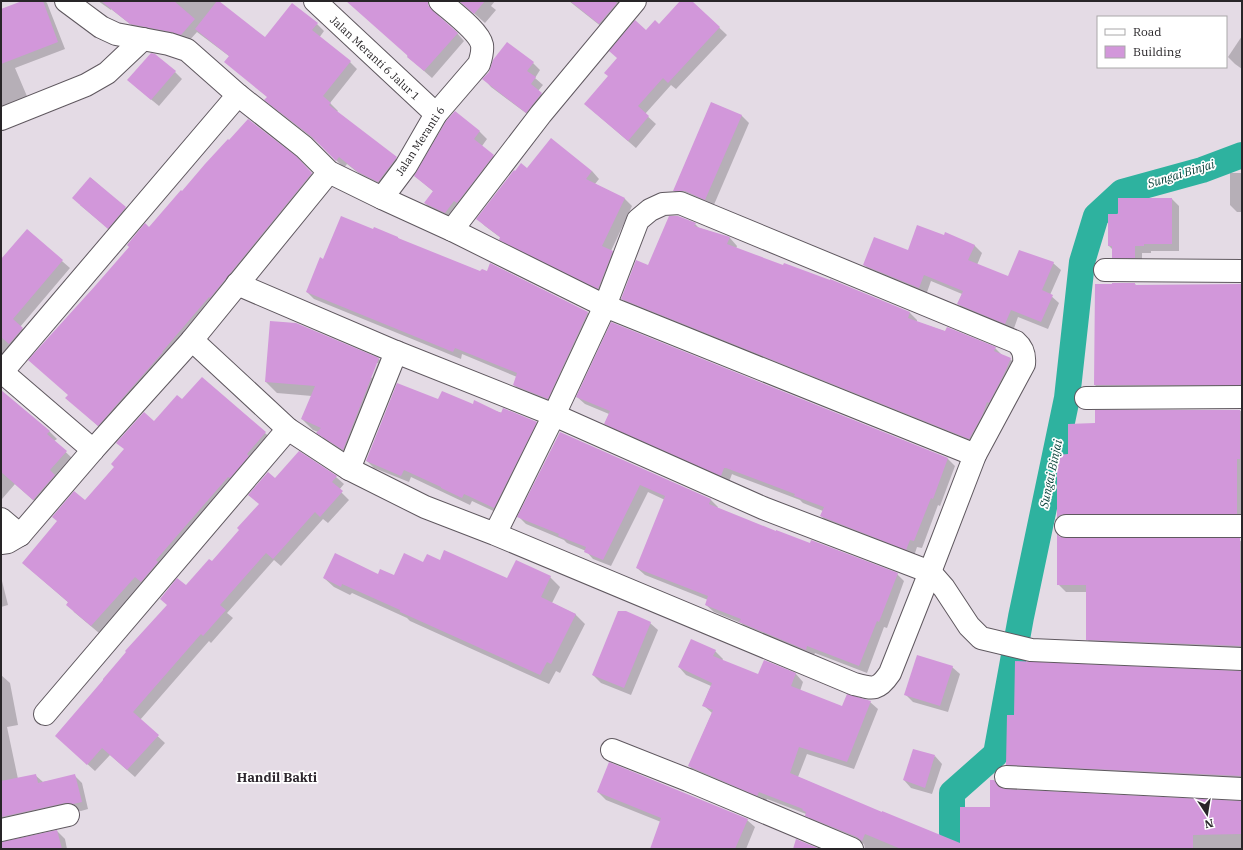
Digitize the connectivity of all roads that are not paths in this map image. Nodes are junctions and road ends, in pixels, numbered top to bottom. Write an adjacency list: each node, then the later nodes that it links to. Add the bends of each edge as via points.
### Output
1 (66, 1): 5 (street, via 101,27 116,34)
2 (315, 1): 7 (street, Jalan Meranti 6 Jalur 1)
3 (440, 1): 7 (street, Jalan Meranti 6, via 478,35 482,55 479,64)
4 (635, 1): 11 (street, via 541,114)
5 (143, 39): 6 (street, via 187,50); 8 (street, via 107,73 86,85)
6 (238, 95): 9 (street, via 304,147); 18 (street)
7 (436, 114): 10 (street, Jalan Meranti 6, via 406,166)
8 (1, 119)
9 (329, 172): 10 (street); 14 (street)
10 (382, 198): 11 (street)
11 (452, 230): 15 (street)
12 (1105, 270): 13 (street)
13 (1242, 270)
14 (237, 284): 16 (street); 17 (street)
15 (605, 306): 21 (street); 24 (street); 24 (street, via 638,220 663,204 680,203 1021,346 1025,357 1024,364)
16 (192, 340): 22 (street); 23 (street)
17 (396, 352): 21 (street); 25 (street)
18 (2, 371): 23 (street)
19 (1242, 397): 20 (street)
20 (1086, 398)
21 (554, 415): 29 (street); 31 (street, via 763,508)
22 (288, 429): 25 (street); 33 (street)
23 (93, 450): 30 (street)
24 (975, 456): 31 (street)
25 (349, 469): 29 (street, via 425,507)
26 (1, 520): 30 (street)
27 (1066, 526): 28 (street)
28 (1242, 526)
29 (495, 534): 31 (street, via 854,684 871,688 885,681 890,673)
30 (11, 539)
31 (930, 572): 32 (street, via 969,626 981,638 1031,650)
32 (1242, 659)
33 (45, 714)
34 (612, 750): 39 (street)
35 (1006, 777): 36 (street)
36 (1242, 789)
37 (68, 815): 38 (street)
38 (1, 830)
39 (852, 849)

